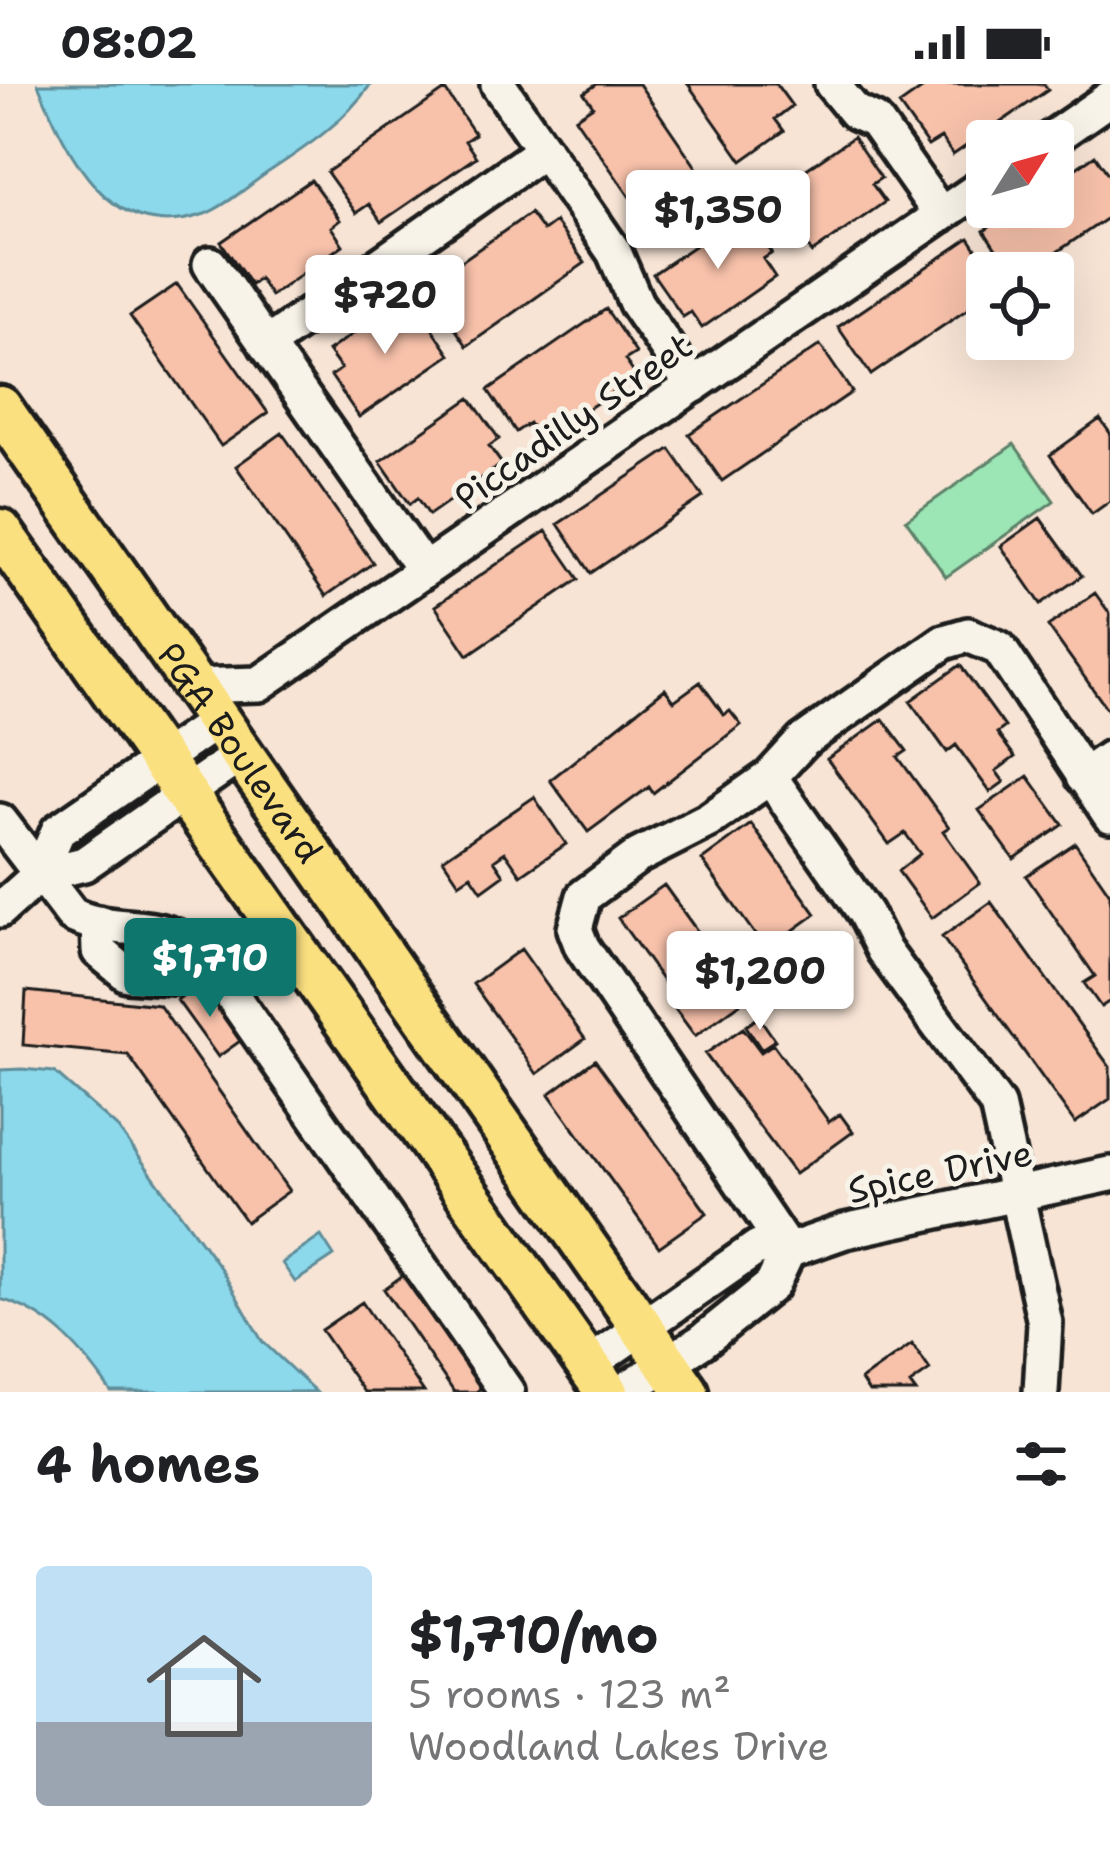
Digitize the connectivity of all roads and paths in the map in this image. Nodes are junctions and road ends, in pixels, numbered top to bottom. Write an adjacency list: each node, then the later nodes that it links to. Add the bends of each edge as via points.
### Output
1 (498, 84): 5 (street)
2 (832, 84): 7 (street, via 875,121)
3 (1110, 98): 4 (street)
4 (1074, 123)
5 (544, 150): 9 (street); 10 (street)
6 (966, 198): 7 (street, Piccadilly Street)
7 (941, 215): 10 (street, Piccadilly Street)
8 (210, 264): 9 (street)
9 (266, 345): 13 (street)
10 (693, 386): 13 (street, Piccadilly Street)
11 (0, 408): 14 (main road, PGA Boulevard)
12 (0, 531): 17 (main road, PGA Boulevard)
13 (424, 570): 14 (street, Piccadilly Street, via 259,683)
14 (191, 686): 15 (main road, PGA Boulevard)
15 (228, 739): 17 (street); 28 (main road, PGA Boulevard)
16 (1096, 767): 18 (street, via 1065,741 999,648 968,634 944,642 803,741); 19 (street)
17 (173, 777): 21 (street, via 58,831); 29 (main road, PGA Boulevard)
18 (770, 777): 26 (street, via 884,951 988,1089); 27 (street, via 584,896 575,929 635,1032)
19 (1110, 815)
20 (0, 821): 21 (street)
21 (39, 875): 22 (street); 23 (street, via 72,915)
22 (0, 910)
23 (98, 923): 24 (street, via 180,934); 24 (street, via 99,951 127,974 173,977)
24 (200, 952): 30 (street)
25 (1110, 1174): 26 (street, Spice Drive)
26 (1018, 1194): 27 (street, Spice Drive); 32 (street, via 1045,1323)
27 (788, 1251): 28 (street, Spice Drive, via 772,1285); 28 (street, Spice Drive, via 758,1247)
28 (665, 1360): 29 (street, Spice Drive); 31 (street, Spice Drive)
29 (597, 1379)
30 (507, 1392)
31 (622, 1392)
32 (1041, 1392)

